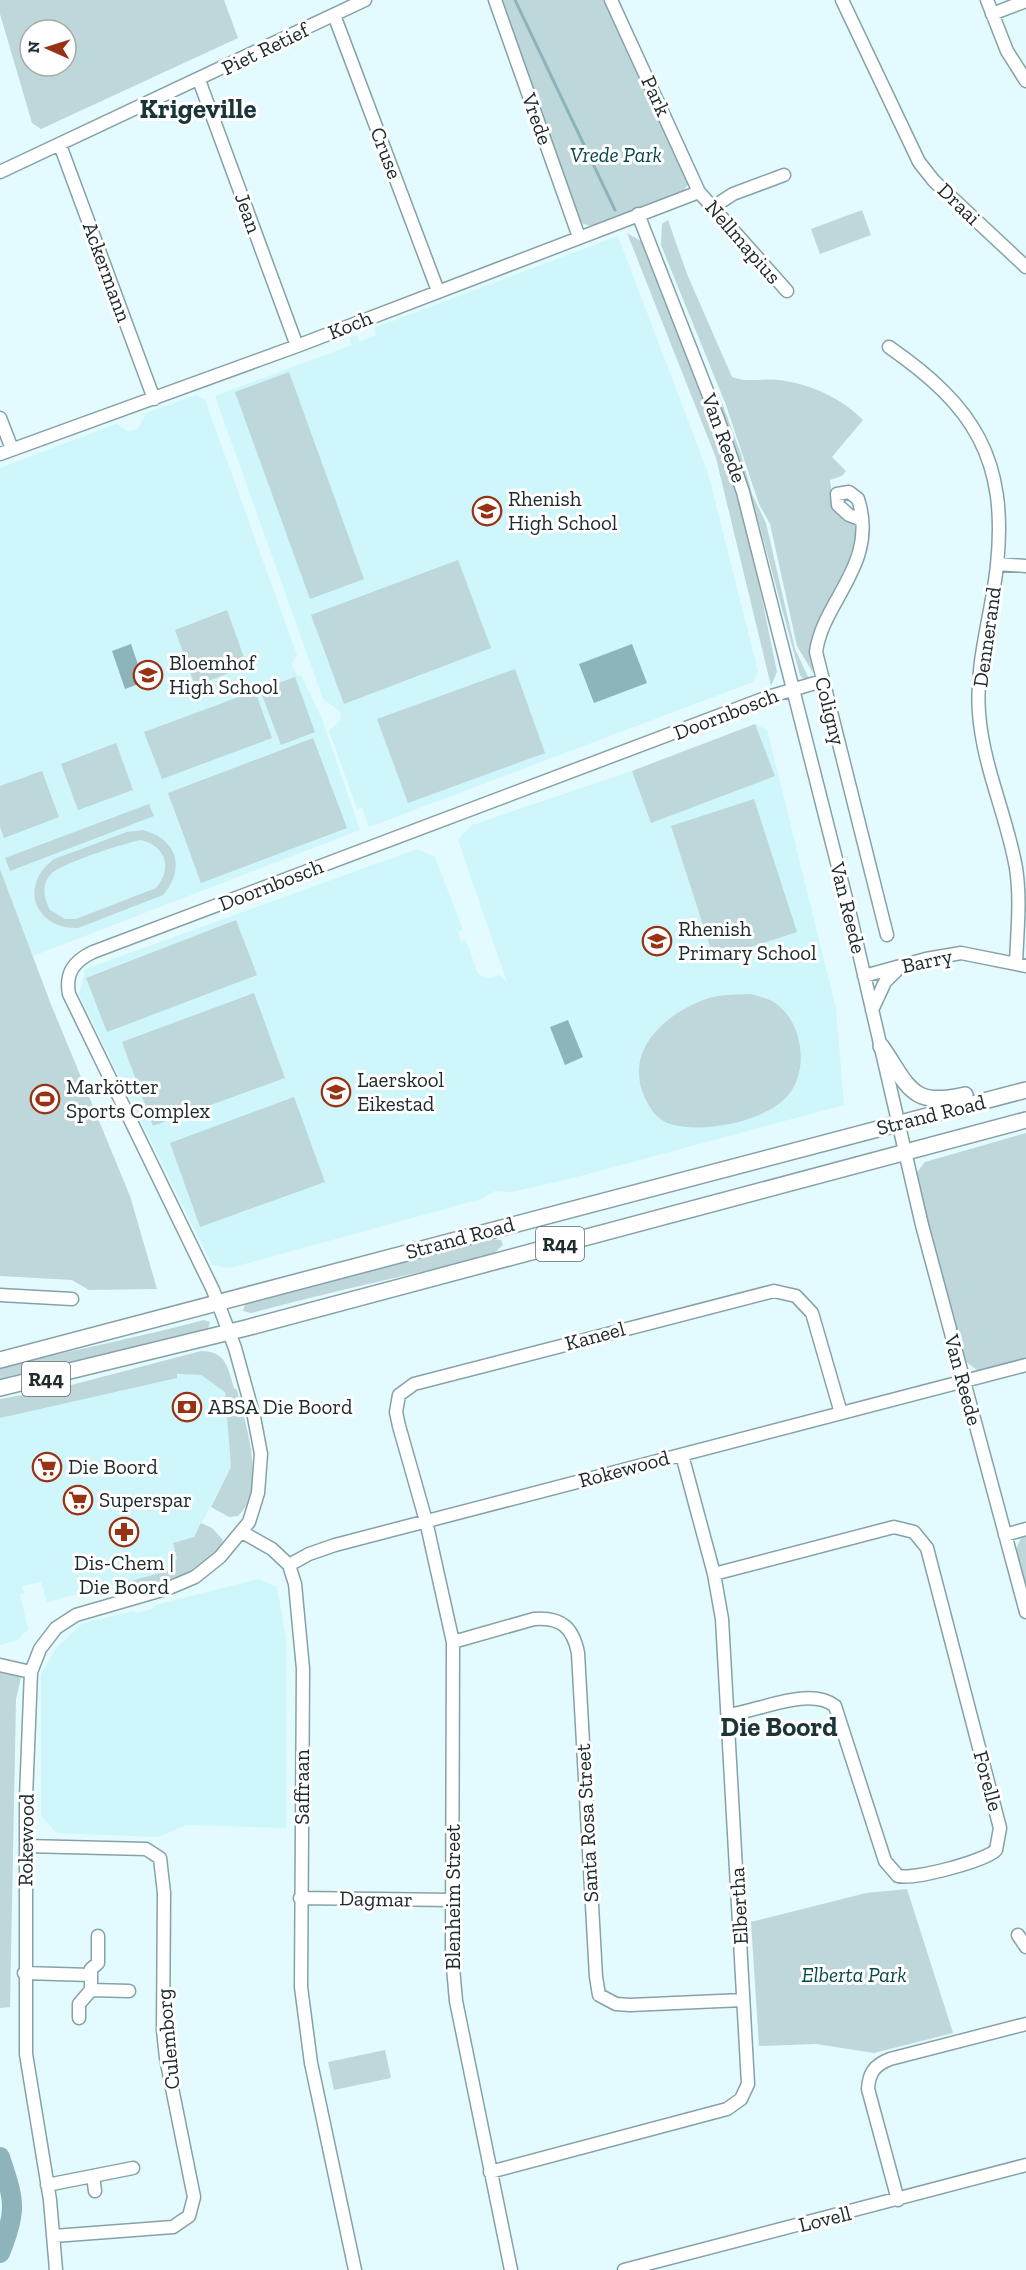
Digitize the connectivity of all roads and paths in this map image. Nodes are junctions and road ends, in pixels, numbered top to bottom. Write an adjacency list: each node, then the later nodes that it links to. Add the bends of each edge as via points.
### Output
1 (365, 0): 8 (street, Piet Retief)
2 (495, 0): 17 (street, Vrede)
3 (611, 0): 14 (street, Park)
4 (842, 0): 18 (street, Draai, via 919,162 934,181)
5 (987, 0): 7 (street)
6 (1026, 1): 7 (street)
7 (992, 14): 10 (street, via 1007,51)
8 (334, 15): 9 (street, Piet Retief); 19 (street, Cruse)
9 (199, 80): 11 (street, Piet Retief); 21 (street, Jean)
10 (1026, 81)
11 (60, 145): 12 (street, Piet Retief); 23 (street, Ackermann)
12 (0, 172)
13 (784, 175): 15 (street, via 733,194)
14 (699, 192): 15 (street, Nellmapius); 16 (street, Koch)
15 (713, 207): 20 (street, Nellmapius)
16 (638, 214): 17 (street, Koch); 30 (street, Van Reede, via 734,465)
17 (579, 237): 19 (street, Koch)
18 (1026, 267)
19 (438, 291): 21 (street, Koch)
20 (787, 291)
21 (297, 346): 23 (street, Koch)
22 (889, 347): 27 (street, Dennerand, via 910,361 956,405 982,440 994,476)
23 (154, 399): 25 (street, Koch)
24 (0, 418): 25 (street)
25 (6, 451)
26 (862, 520): 26 (street, Coligny, via 843,510 836,501 840,492 854,494); 29 (street, Coligny, via 855,567 817,643)
27 (997, 564): 28 (street); 33 (street, Dennerand, via 981,658 979,712 984,746 1016,867)
28 (1026, 566)
29 (822, 681): 30 (street, Doornbosch); 31 (street, Coligny)
30 (792, 689): 34 (street, Van Reede); 44 (street, Doornbosch, via 93,952 74,966 68,976 69,994)
31 (887, 935)
32 (903, 965): 33 (street, Barry, via 961,953); 34 (street, Barry); 35 (street, via 885,982)
33 (1021, 965)
34 (864, 976): 35 (street, Van Reede)
35 (872, 1010): 36 (street, Van Reede)
36 (881, 1046): 38 (main road, via 922,1098 948,1100 980,1093); 40 (street, Van Reede)
37 (1026, 1090): 38 (main road, Strand Road / R44)
38 (1005, 1096): 40 (main road, Strand Road / R44)
39 (1026, 1120): 41 (main road, Strand Road / R44)
40 (898, 1123): 41 (street, Van Reede); 44 (main road, Strand Road / R44)
41 (905, 1152): 45 (main road, Strand Road / R44); 48 (street, Van Reede)
42 (0, 1295): 43 (street)
43 (72, 1299)
44 (219, 1303): 45 (street, Doornbosch); 46 (main road, Strand Road / R44)
45 (230, 1332): 49 (main road, Strand Road / R44); 54 (street, via 261,1455 258,1494)
46 (0, 1360)
47 (1026, 1365): 48 (street, Rokewood)
48 (963, 1381): 50 (street, Rokewood); 55 (street, Van Reede)
49 (0, 1388)
50 (841, 1413): 51 (street, Rokewood); 52 (street, Kaneel, via 812,1313 796,1296 767,1291 406,1388 399,1395 396,1412)
51 (682, 1455): 52 (street, Rokewood); 57 (street, Elbertha)
52 (426, 1521): 56 (street, Rokewood, via 320,1550); 59 (street, Blenheim Street)
53 (1026, 1529): 55 (street)
54 (242, 1532): 56 (street, via 272,1549); 61 (street, Rokewood, via 220,1557 195,1576 169,1588 76,1615 56,1628 40,1648)
55 (1005, 1535): 58 (street, Van Reede)
56 (289, 1565): 64 (street, Saffraan, via 295,1584 303,1669)
57 (714, 1574): 62 (street, Elbertha, via 722,1619); 62 (street, Forelle, via 894,1527 914,1532 927,1548 997,1817 1000,1837 996,1850 986,1858 911,1877 898,1876 885,1861 835,1706 826,1700 807,1698)
58 (1026, 1612)
59 (453, 1642): 65 (street, Blenheim Street); 73 (street, Santa Rosa Street, via 548,1618 569,1628 575,1637 599,1995 616,2004 630,2005)
60 (0, 1665): 61 (street)
61 (31, 1671): 63 (street, Rokewood)
62 (728, 1715): 73 (street, Elbertha)
63 (26, 1846): 69 (street, Rokewood); 83 (street, Culemborg, via 146,1849 160,1858 163,2030 194,2197 189,2216 173,2227)
64 (300, 1898): 65 (street, Dagmar); 85 (street, Saffraan, via 305,2026)
65 (452, 1900): 79 (street, Blenheim Street, via 456,2001)
66 (1018, 1935): 68 (street)
67 (98, 1936): 70 (street, via 98,1963 91,1969)
68 (1026, 1947)
69 (24, 1973): 70 (street); 80 (street, Rokewood, via 28,2076)
70 (91, 1975): 71 (street)
71 (91, 1990): 72 (street); 74 (street, via 80,2004)
72 (129, 1991)
73 (743, 2000): 79 (street, Elbertha, via 748,2084 736,2104)
74 (79, 2018)
75 (1026, 2024): 82 (street, via 890,2059 871,2072 868,2089)
76 (1026, 2165): 82 (street, Lovell)
77 (133, 2168): 78 (street)
78 (94, 2172): 80 (street); 81 (street)
79 (490, 2172): 86 (street, Blenheim Street)
80 (47, 2185): 83 (street, Rokewood)
81 (95, 2191)
82 (898, 2200): 87 (street, Lovell)
83 (54, 2236): 84 (street, Rokewood)
84 (56, 2270)
85 (355, 2270)
86 (511, 2270)
87 (624, 2270)

